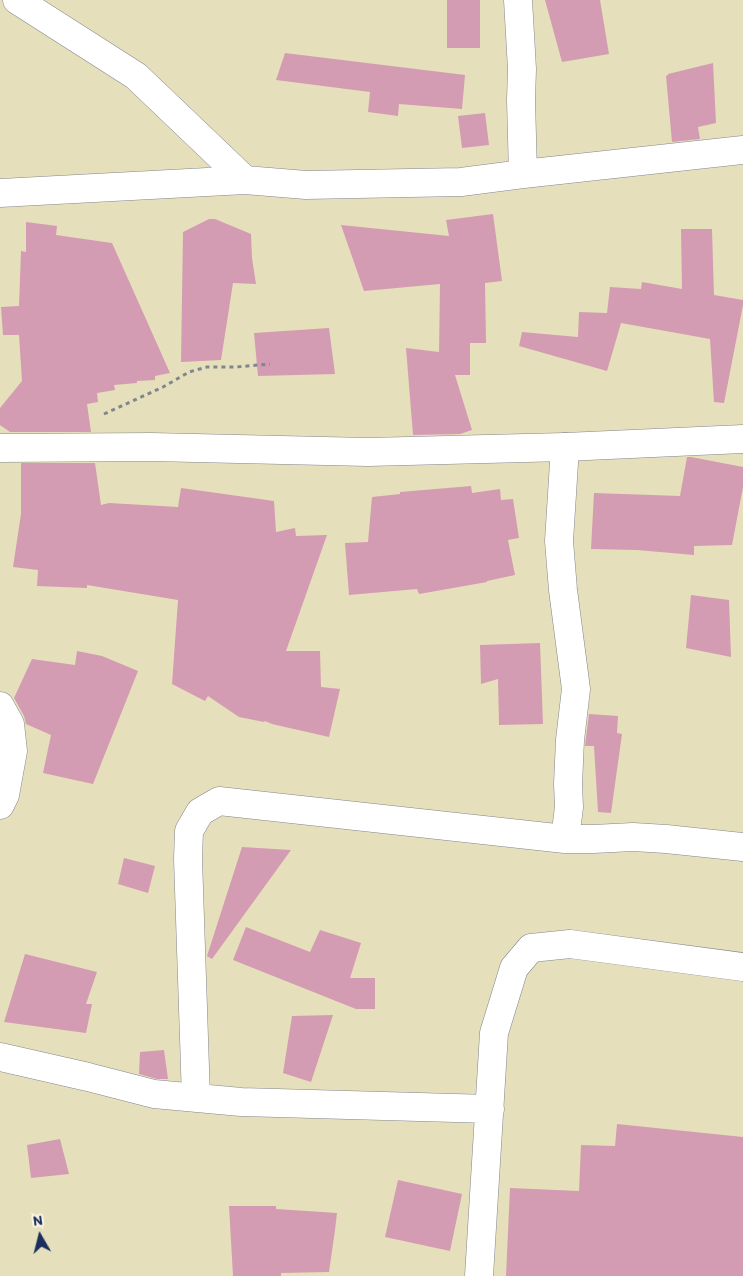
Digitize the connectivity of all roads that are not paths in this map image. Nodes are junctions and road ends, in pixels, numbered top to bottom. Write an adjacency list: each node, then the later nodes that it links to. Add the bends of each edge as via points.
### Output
1 (17, 0): 5 (street, via 136,76)
2 (518, 0): 4 (street)
3 (743, 150): 4 (street)
4 (523, 174): 5 (street, via 461,182 306,185)
5 (245, 180): 6 (street)
6 (0, 193)
7 (743, 439): 8 (street)
8 (565, 447): 9 (street, via 368,452 151,447); 12 (street, via 558,541 576,688)
9 (0, 448)
10 (0, 706): 11 (street, via 10,724 13,751 5,795)
11 (0, 805)
12 (565, 838): 13 (street, via 666,838); 16 (street, via 219,801 200,812 189,831 188,859)
13 (743, 846)
14 (743, 967): 17 (street, via 570,944 531,948 514,968 494,1033)
15 (0, 1057): 16 (street, via 154,1094)
16 (196, 1098): 17 (street)
17 (490, 1108): 18 (street)
18 (479, 1276)

